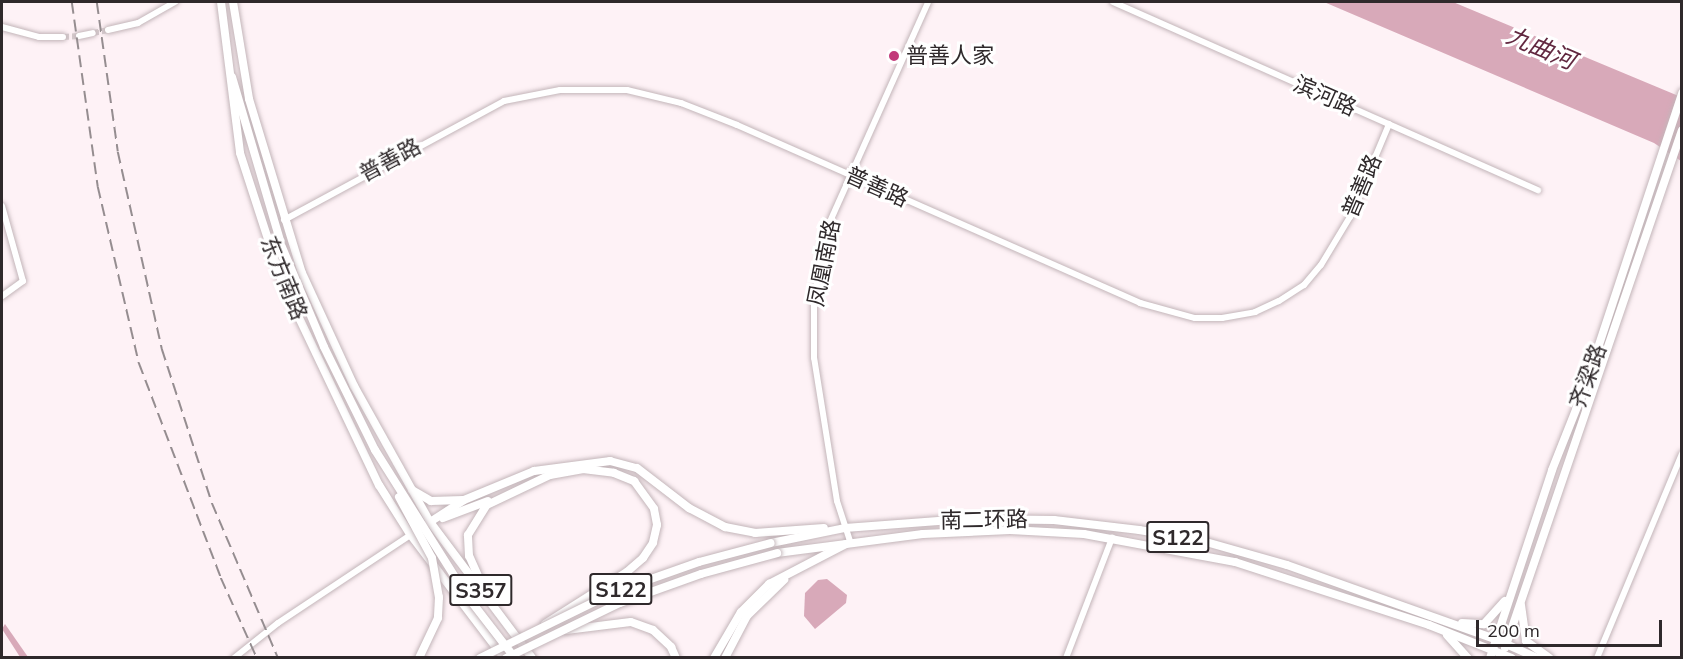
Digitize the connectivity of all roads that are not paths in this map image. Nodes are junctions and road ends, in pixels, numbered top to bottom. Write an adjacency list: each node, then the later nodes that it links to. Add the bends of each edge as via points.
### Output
1 (175, 2): 7 (street, via 138,23)
2 (221, 2): 11 (main road, 东方南路)
3 (233, 2): 18 (main road, 东方南路, via 249,99)
4 (928, 2): 15 (street, 凤凰南路)
5 (1113, 2): 13 (street, 滨河路)
6 (2, 27): 10 (street, via 39,37)
7 (108, 30)
8 (93, 33): 9 (street)
9 (79, 36)
10 (63, 37)
11 (226, 49): 20 (main road, bridge, via 246,133 282,247 316,330); 27 (main road, 东方南路, via 240,153 282,282 379,485)
12 (1682, 93): 33 (main road, 齐梁路, via 1585,387)
13 (1389, 124): 15 (street, 普善路, via 1350,217 1304,285 1255,312 1222,318 1195,318 1140,303); 16 (street, 滨河路)
14 (1682, 130): 34 (main road, 齐梁路)
15 (849, 175): 18 (street, 普善路, via 681,103 627,90 560,90 504,101); 26 (street, 凤凰南路, via 828,226 814,308 814,358)
16 (1538, 190)
17 (2, 206): 19 (street, via 23,281)
18 (284, 220): 22 (main road, 东方南路, via 302,273 354,386)
19 (2, 296)
20 (375, 450): 45 (main road, bridge, via 432,558 437,578 438,618); 48 (main road, bridge, via 467,596)
21 (1682, 454): 58 (street)
22 (411, 489): 24 (main road, via 431,501); 25 (main road, 东方南路)
23 (501, 495): 25 (main road); 35 (main road, via 487,505 468,535 469,556); 37 (main road, bridge, via 550,475 583,469 614,473 634,481 646,493 657,525 653,543 643,558)
24 (464, 500): 25 (main road); 26 (main road, via 534,471 610,461 637,468 689,508 725,527 755,533)
25 (430, 522): 27 (street); 35 (main road, S357)
26 (845, 528): 29 (street, 凤凰南路); 30 (main road, 南二环路 / S122, via 965,519 1054,520 1139,530); 37 (main road, 南二环路 / S122, bridge, via 699,562 617,591)
27 (410, 534): 44 (street); 47 (main road, S357)
28 (1112, 538): 29 (main road, 南二环路 / S122, via 1010,530); 31 (main road, 南二环路 / S122); 53 (street)
29 (850, 541): 32 (main road); 39 (main road, 南二环路 / S122, bridge, via 777,553 701,574)
30 (1238, 550): 31 (main road); 36 (main road, 南二环路 / S122)
31 (1235, 562): 38 (main road, 南二环路 / S122)
32 (796, 569): 51 (main road, via 770,584 748,605); 52 (main road, via 747,616)
33 (1511, 592): 36 (main road, via 1495,617 1484,624); 40 (main road, 齐梁路)
34 (1522, 598): 41 (main road, 齐梁路); 57 (main road, via 1526,641)
35 (488, 599): 49 (main road, S357)
36 (1446, 620): 40 (main road, 南二环路 / S122)
37 (544, 624): 46 (main road, 南二环路 / S122, bridge)
38 (1442, 630): 42 (main road, 南二环路 / S122); 54 (main road)
39 (555, 632): 47 (main road, 南二环路 / S122, bridge); 50 (main road, bridge, via 631,622 653,630)
40 (1495, 639): 41 (main road, S122); 42 (main road, 齐梁路)
41 (1506, 644): 43 (main road, 齐梁路); 56 (main road, S122)
42 (1491, 653): 43 (main road, S122)
43 (1503, 656): 55 (main road, S122)
44 (234, 657)
45 (419, 657)
46 (480, 657)
47 (505, 657)
48 (515, 657)
49 (532, 657)
50 (676, 657)
51 (714, 657)
52 (725, 657)
53 (1066, 657)
54 (1468, 657)
55 (1512, 657)
56 (1538, 657)
57 (1549, 657)
58 (1597, 657)

